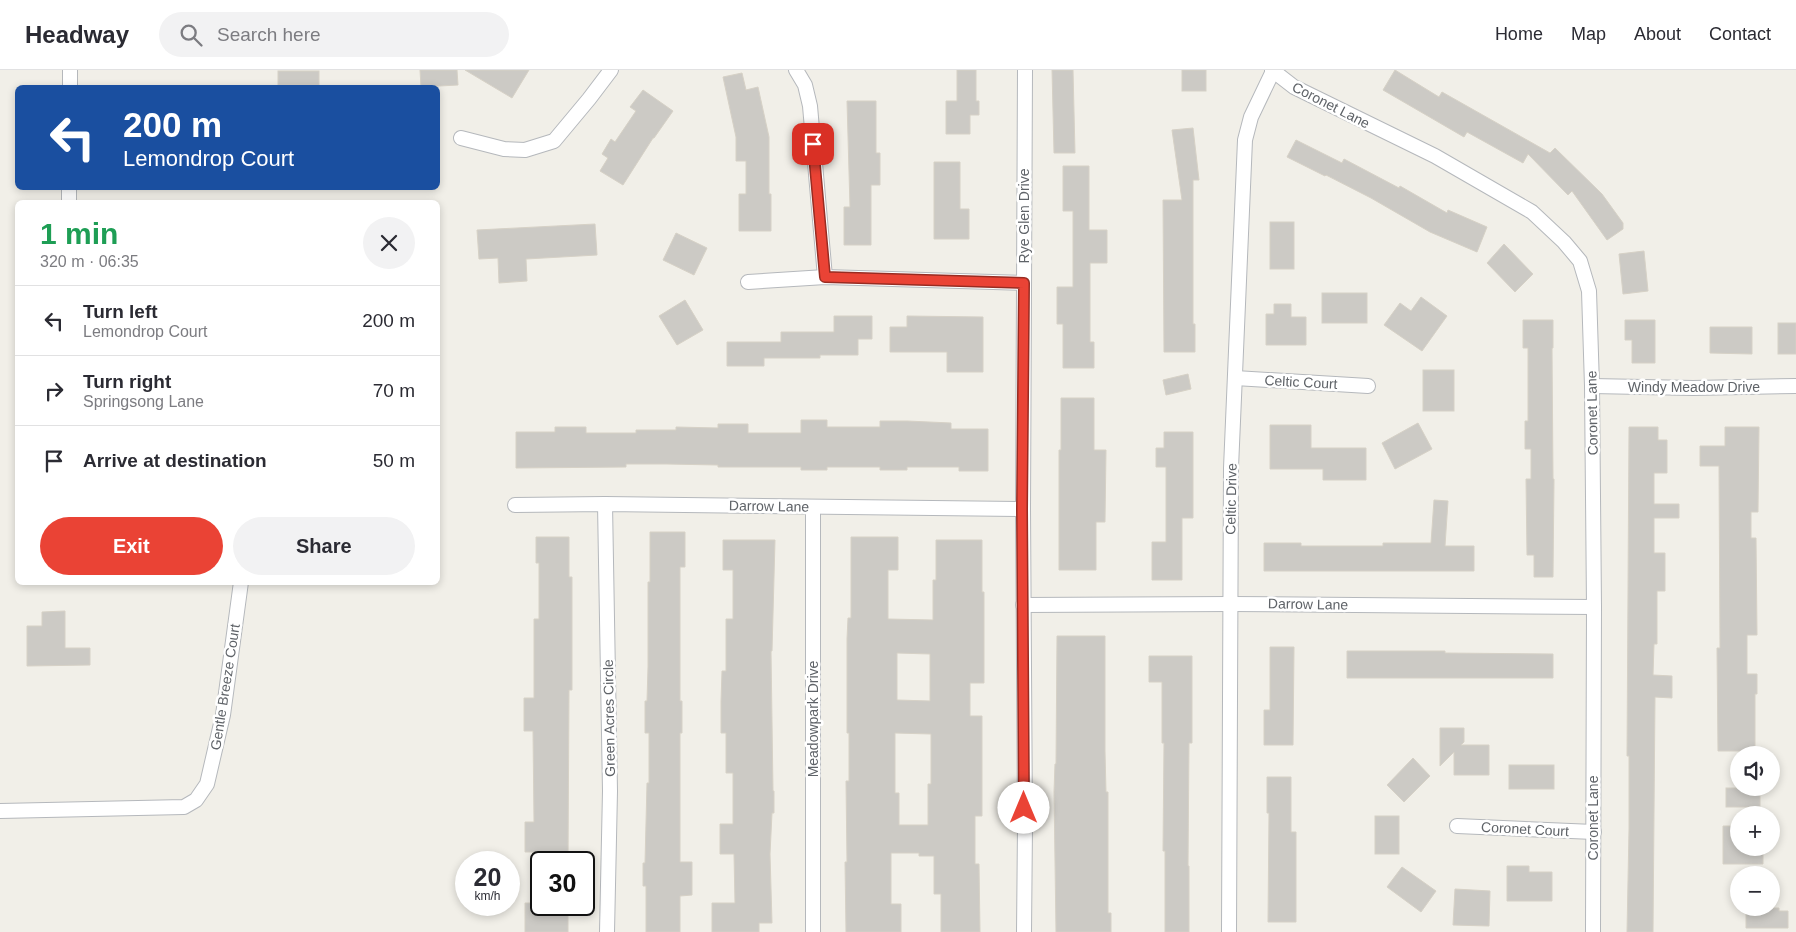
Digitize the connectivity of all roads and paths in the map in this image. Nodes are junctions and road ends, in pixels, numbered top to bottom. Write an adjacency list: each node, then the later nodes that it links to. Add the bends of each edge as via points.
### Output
1 (70, 70): 6 (street)
2 (611, 70): 7 (street, via 554,141 525,150 504,149)
3 (796, 70): 8 (street, via 805,85 810,106)
4 (1024, 70): 10 (street, Rye Glen Drive)
5 (1273, 71): 11 (street, Celtic Drive, via 1251,117 1245,140); 13 (street, Coronet Lane, via 1294,87 1435,156 1532,212 1564,242 1580,261 1589,291)
6 (70, 85)
7 (461, 138)
8 (825, 277): 9 (street); 10 (street)
9 (748, 282)
10 (1024, 283): 18 (street, Rye Glen Drive)
11 (1235, 378): 12 (street, Celtic Court); 20 (street, Celtic Drive)
12 (1368, 386)
13 (1592, 386): 14 (street, Windy Meadow Drive); 22 (street, Coronet Lane)
14 (1796, 386)
15 (606, 504): 16 (street, Darrow Lane); 17 (street, Darrow Lane); 26 (street, Green Acres Circle, via 610,791)
16 (515, 505)
17 (812, 507): 18 (street, Darrow Lane); 27 (street, Meadowpark Drive)
18 (1022, 509): 21 (street, Rye Glen Drive)
19 (242, 585): 23 (street, Gentle Breeze Court, via 223,715 207,784 196,800 184,807)
20 (1230, 604): 21 (street, Darrow Lane); 22 (street, Darrow Lane); 29 (street, Celtic Drive)
21 (1023, 605): 28 (street, Rye Glen Drive)
22 (1594, 607): 25 (street, Coronet Lane)
23 (0, 811)
24 (1457, 826): 25 (street, Coronet Court)
25 (1594, 832): 30 (street, Coronet Lane)
26 (607, 932)
27 (813, 932)
28 (1024, 932)
29 (1229, 932)
30 (1593, 932)

